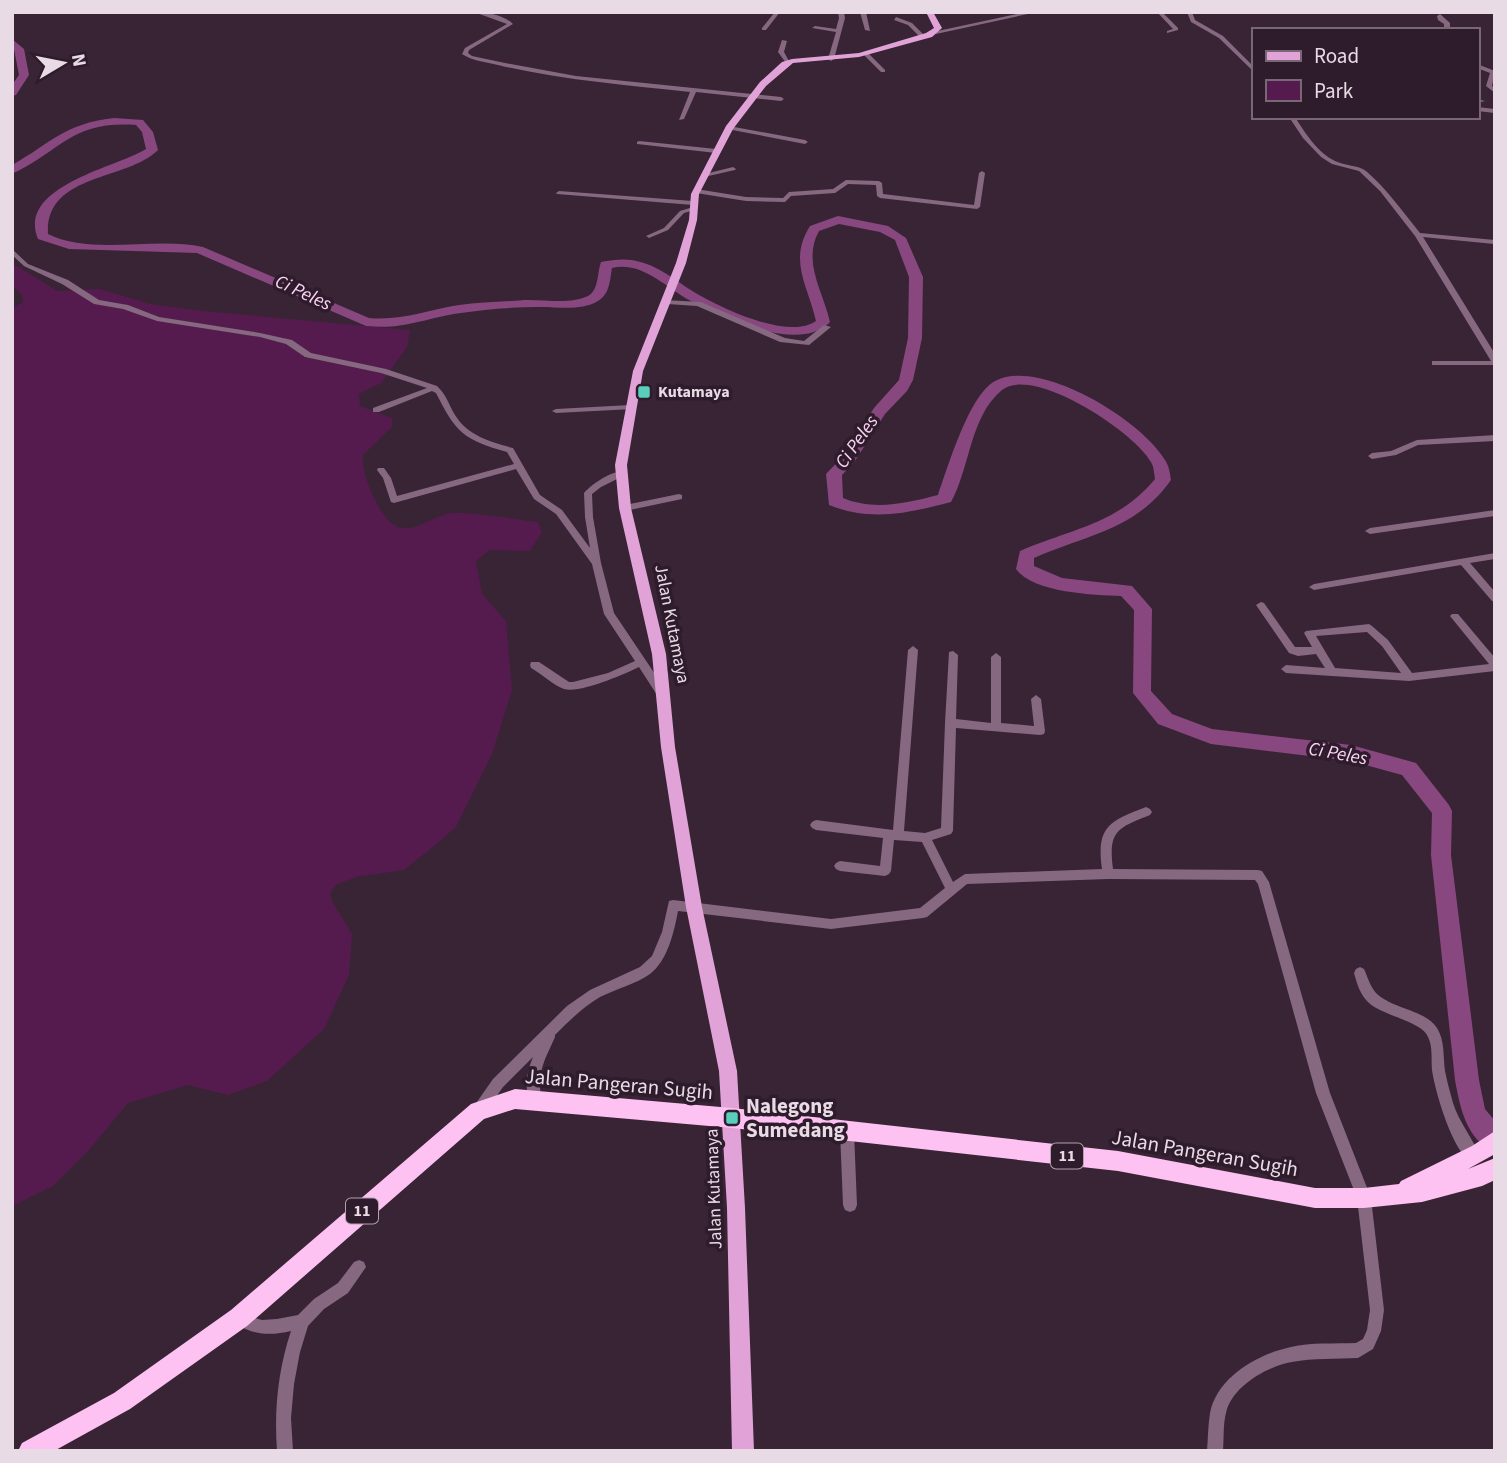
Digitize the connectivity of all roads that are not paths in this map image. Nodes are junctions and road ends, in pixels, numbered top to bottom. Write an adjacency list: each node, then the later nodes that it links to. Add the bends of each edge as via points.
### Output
1 (476, 12): 28 (street, via 510,24 473,45 467,56 518,68)
2 (778, 12): 15 (street)
3 (841, 12): 17 (street)
4 (863, 12): 16 (street)
5 (929, 12): 18 (main road)
6 (1035, 12): 12 (street)
7 (1159, 12): 19 (street, via 1176,29)
8 (1189, 12): 26 (street, via 1193,21 1221,37)
9 (988, 15): 12 (street)
10 (1440, 16): 14 (street)
11 (896, 19): 20 (street, via 911,24)
12 (995, 19): 18 (street)
13 (815, 28): 17 (street)
14 (1447, 28)
15 (764, 29)
16 (868, 30)
17 (838, 31): 23 (street)
18 (936, 32): 20 (main road)
19 (1169, 32)
20 (923, 37): 22 (main road)
21 (784, 41): 24 (street, via 781,52)
22 (865, 53): 23 (main road); 27 (street)
23 (831, 59): 24 (main road)
24 (788, 62): 30 (main road, Jalan Kutamaya)
25 (1479, 67): 29 (street, via 1493,72 1489,86)
26 (1252, 68)
27 (883, 71)
28 (695, 90): 30 (street); 32 (street)
29 (1495, 91)
30 (753, 97): 31 (street); 34 (main road, Jalan Kutamaya)
31 (781, 99)
32 (681, 119)
33 (1293, 119): 44 (street, via 1323,156 1361,170)
34 (729, 128): 35 (street, via 779,133); 37 (main road, Jalan Kutamaya)
35 (805, 142)
36 (639, 144): 37 (street)
37 (716, 151): 40 (main road, Jalan Kutamaya)
38 (733, 169): 40 (street)
39 (982, 173): 41 (street, via 977,207 880,196 879,183 846,182 835,191 789,194 785,200)
40 (704, 175): 41 (main road, Jalan Kutamaya)
41 (696, 191): 43 (main road, Jalan Kutamaya)
42 (559, 193): 43 (street)
43 (693, 206): 45 (street, via 666,229); 48 (main road, Jalan Kutamaya, via 689,237)
44 (1418, 235): 46 (street); 50 (street)
45 (649, 236)
46 (1494, 242)
47 (12, 251): 52 (street, via 26,265 96,302 157,320 289,342 308,355 383,371)
48 (667, 302): 49 (street, via 698,303 783,340 806,343); 53 (main road, Jalan Kutamaya, via 638,371)
49 (827, 327)
50 (1495, 362): 51 (street)
51 (1436, 363)
52 (434, 388): 54 (street); 58 (street, via 453,419 472,437 510,450)
53 (630, 407): 55 (street); 60 (main road, Jalan Kutamaya)
54 (376, 410)
55 (556, 411)
56 (1495, 438): 57 (street, via 1417,443)
57 (1372, 456)
58 (520, 465): 59 (street, via 394,500); 67 (street, via 537,497 563,516)
59 (381, 470)
60 (622, 473): 62 (main road, Jalan Kutamaya); 67 (street, via 588,493)
61 (679, 497): 62 (street)
62 (625, 508): 82 (main road, Jalan Kutamaya)
63 (1495, 513): 64 (street)
64 (1370, 531)
65 (1495, 556): 66 (street)
66 (1463, 561): 68 (street); 69 (street)
67 (600, 571): 76 (street, via 604,603)
68 (1314, 587)
69 (1495, 599)
70 (1261, 605): 73 (street, via 1292,650)
71 (1455, 616): 78 (street)
72 (913, 650): 88 (street)
73 (1319, 650): 80 (street); 81 (street, via 1310,632 1372,628)
74 (953, 655): 84 (street)
75 (996, 657): 85 (street)
76 (641, 662): 77 (street, via 573,687); 82 (street)
77 (534, 665)
78 (1494, 667): 81 (street)
79 (1286, 669): 80 (street)
80 (1334, 673): 81 (street)
81 (1409, 677)
82 (665, 698): 93 (main road, Jalan Kutamaya, via 668,747)
83 (1036, 699): 85 (street, via 1040,731)
84 (950, 723): 85 (street); 89 (street, via 947,831)
85 (996, 727)
86 (1146, 812): 91 (street, via 1111,829 1103,846)
87 (816, 825): 88 (street)
88 (893, 835): 89 (street); 90 (street, via 885,871)
89 (925, 838): 92 (street)
90 (840, 866)
91 (1108, 874): 92 (street, via 965,879); 103 (street, via 1254,873 1262,880 1323,1093)
92 (951, 889): 93 (street, via 923,912 831,924)
93 (694, 907): 95 (street, via 673,905 656,960 644,971 594,994); 98 (main road, Jalan Kutamaya, via 721,1032)
94 (1360, 973): 100 (street, via 1364,990 1378,1003 1431,1029 1449,1116)
95 (553, 1028): 96 (street, via 532,1080); 97 (street, via 498,1083)
96 (536, 1101): 97 (highway, Jalan Pangeran Sugih / 11, via 505,1100); 98 (highway, Jalan Pangeran Sugih / 11)
97 (478, 1111): 106 (highway, Jalan Pangeran Sugih / 11)
98 (732, 1118): 99 (highway, Jalan Pangeran Sugih / 11); 110 (main road, Jalan Kutamaya)
99 (847, 1132): 103 (highway, Jalan Pangeran Sugih / 11, via 1118,1161 1315,1198); 104 (street)
100 (1482, 1150): 102 (highway, 11)
101 (1492, 1173): 102 (highway, 11)
102 (1400, 1193): 103 (highway, Jalan Pangeran Sugih / 11)
103 (1364, 1198): 111 (street, via 1377,1310 1368,1344 1358,1350 1292,1354 1263,1364 1242,1378 1228,1391 1218,1411)
104 (850, 1205)
105 (359, 1267): 107 (street, via 343,1288)
106 (239, 1318): 107 (street, via 257,1328); 108 (highway, Jalan Pangeran Sugih / 11, via 122,1401)
107 (302, 1321): 109 (street, via 288,1372)
108 (30, 1451)
109 (285, 1451)
110 (743, 1451)
111 (1215, 1451)

